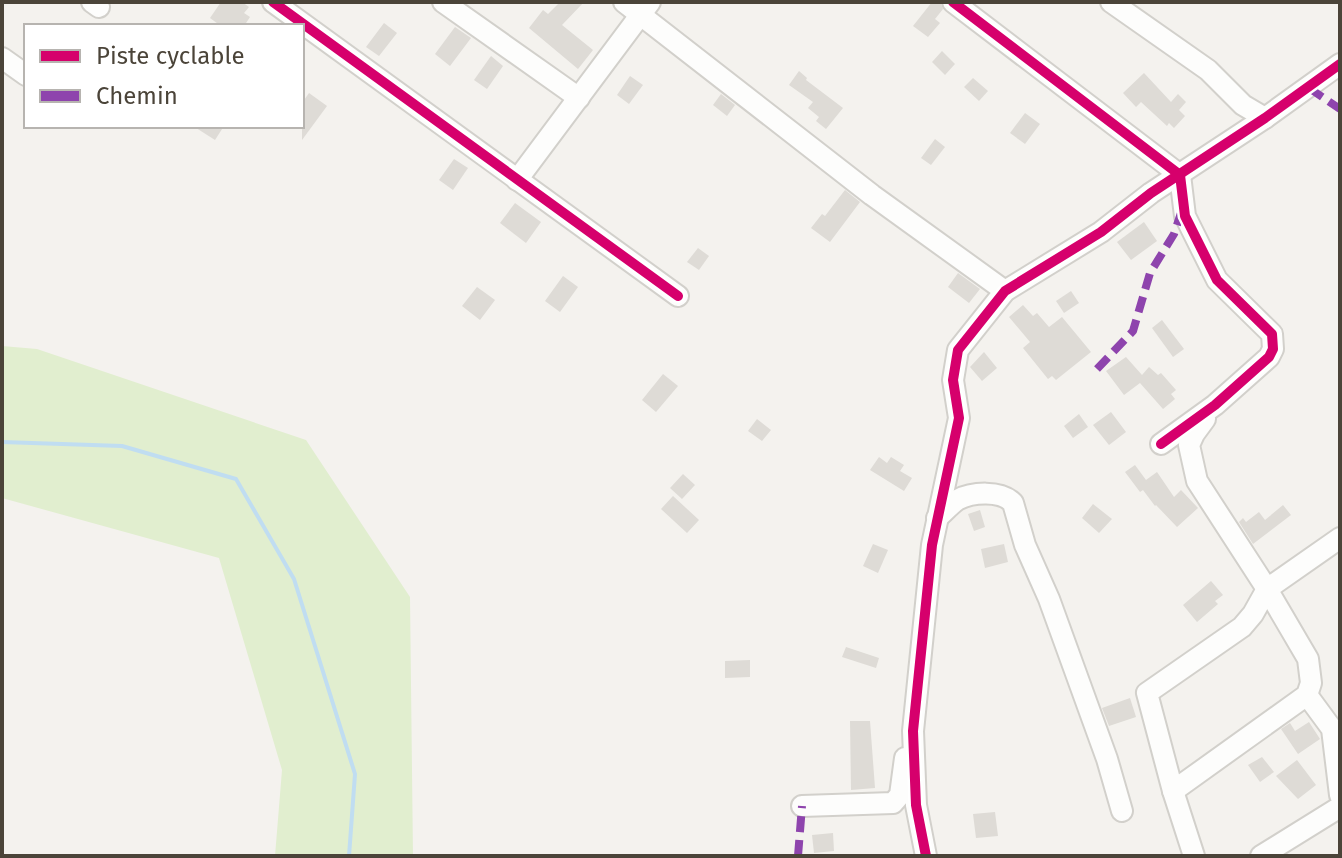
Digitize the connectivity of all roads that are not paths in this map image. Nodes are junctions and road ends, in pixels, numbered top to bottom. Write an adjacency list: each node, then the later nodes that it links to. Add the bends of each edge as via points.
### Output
1 (273, 2): 6 (street)
2 (443, 2): 11 (street)
3 (953, 2): 13 (street)
4 (1111, 2): 12 (street, via 1208,70 1243,105)
5 (638, 6): 11 (street); 15 (street, via 872,195)
6 (303, 24)
7 (304, 25): 14 (street)
8 (2, 58): 10 (street)
9 (1340, 64): 12 (street)
10 (24, 74)
11 (579, 98): 14 (street)
12 (1265, 118): 13 (street)
13 (1180, 175): 15 (street); 17 (street, via 1185,216 1217,280 1272,334 1269,357)
14 (517, 180): 16 (street)
15 (1005, 291): 19 (street, via 958,350 953,380 959,418)
16 (678, 296)
17 (1215, 405): 18 (street); 21 (street, via 1189,445 1192,468 1217,516)
18 (1161, 444)
19 (937, 518): 23 (street); 28 (street, via 954,502 976,495 1009,498 1013,503)
20 (1340, 538): 21 (street)
21 (1267, 589): 22 (street, via 1308,659); 24 (street, via 1242,627 1147,693)
22 (1307, 695): 24 (street); 25 (street, via 1332,729)
23 (913, 731): 26 (street, via 897,801); 29 (street, via 916,805)
24 (1173, 791): 30 (street)
25 (1340, 795)
26 (802, 806)
27 (1340, 807): 31 (street)
28 (1122, 811)
29 (926, 856)
30 (1194, 856)
31 (1261, 856)

